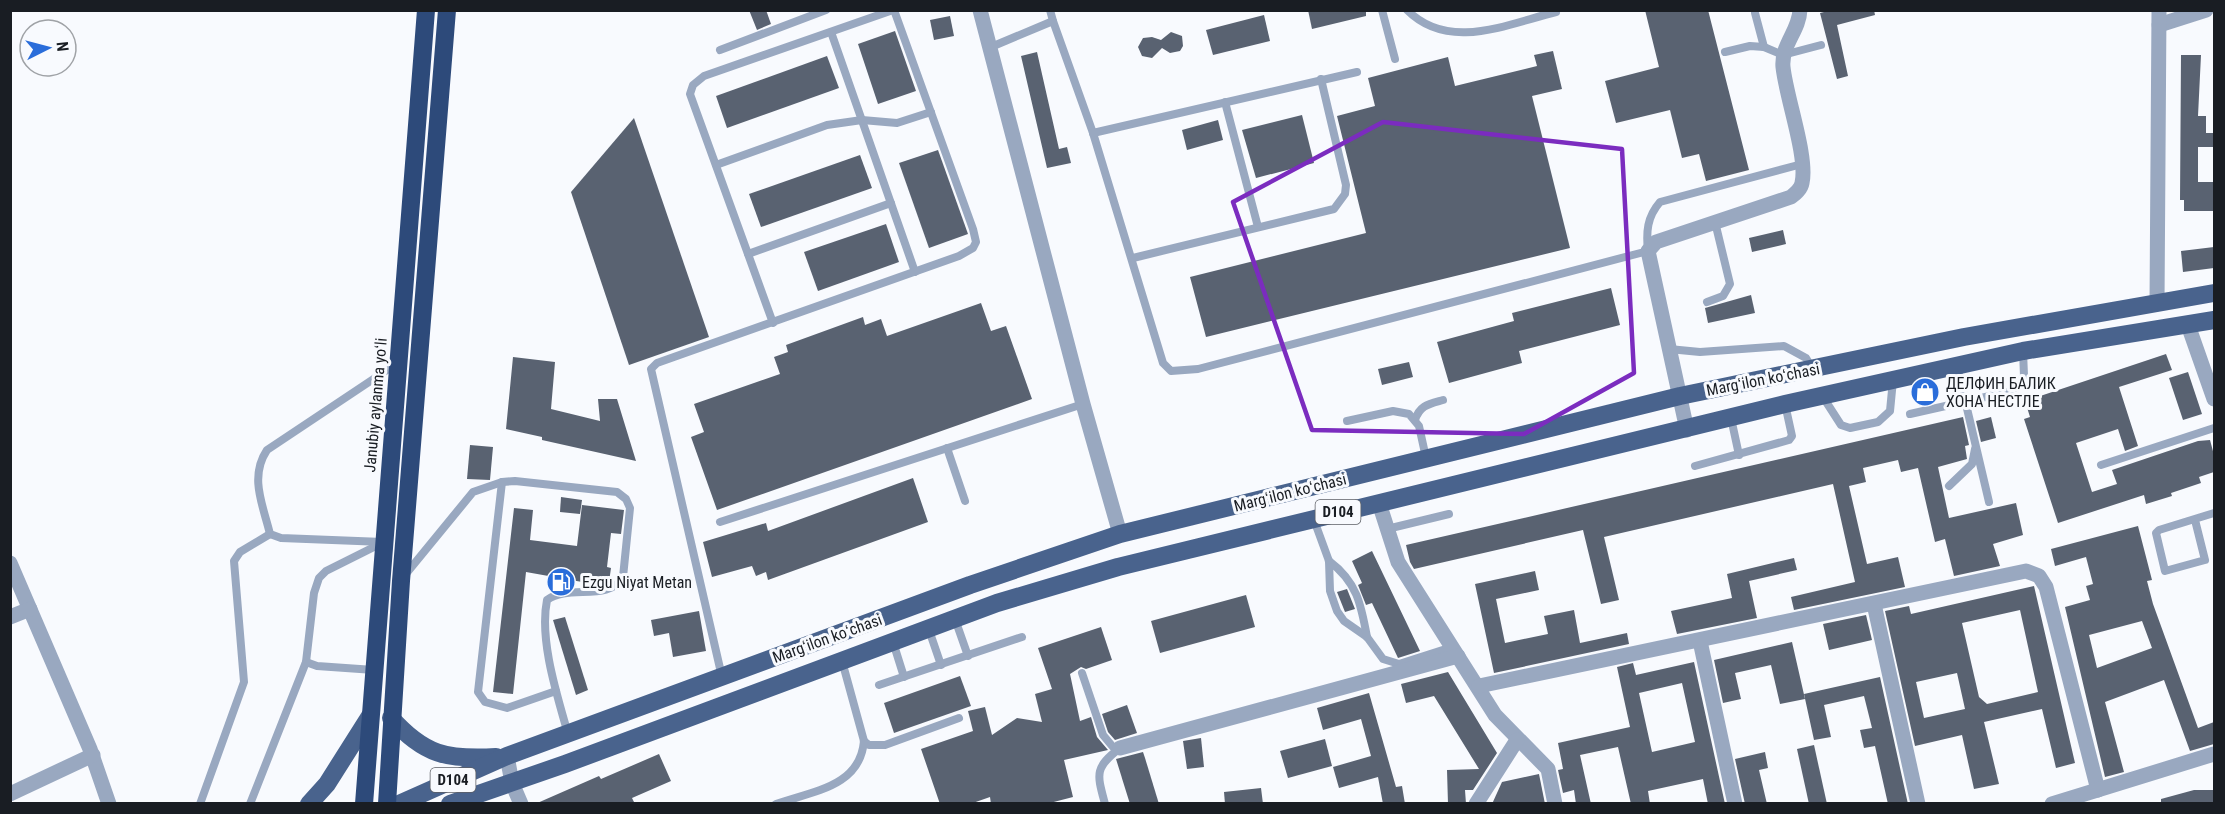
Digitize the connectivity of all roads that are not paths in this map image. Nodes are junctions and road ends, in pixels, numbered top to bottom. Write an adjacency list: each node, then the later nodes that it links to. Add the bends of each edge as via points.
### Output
1 (426, 10): 46 (highway, Janubiy aylanma yoʻli)
2 (447, 10): 85 (highway)
3 (826, 10): 19 (lane)
4 (893, 10): 15 (lane); 26 (lane)
5 (980, 10): 18 (street)
6 (1050, 10): 14 (lane)
7 (1382, 10): 22 (lane)
8 (1407, 10): 11 (lane, via 1425,26 1454,34 1470,34)
9 (1800, 10): 21 (street, via 1800,19)
10 (2206, 10): 13 (street)
11 (1556, 12)
12 (1755, 13): 17 (lane)
13 (2159, 18): 40 (street)
14 (1053, 21): 18 (lane); 28 (lane)
15 (831, 32): 27 (lane); 30 (lane, via 697,80 690,94)
16 (1821, 45): 21 (lane)
17 (1764, 47): 20 (lane); 21 (lane)
18 (991, 48): 55 (street)
19 (720, 50)
20 (1725, 52)
21 (1783, 55): 29 (street)
22 (1395, 59)
23 (1357, 72): 24 (lane)
24 (1321, 80): 25 (lane); 33 (lane, via 1345,194 1334,209)
25 (1225, 102): 28 (lane); 33 (lane)
26 (931, 112): 27 (lane, via 897,123); 37 (lane, via 976,242 959,256)
27 (862, 120): 30 (lane, via 827,124); 31 (lane)
28 (1093, 133): 36 (lane)
29 (1802, 164): 32 (street, via 1802,183 1791,197); 34 (lane, via 1660,202 1648,224)
30 (716, 165): 35 (lane)
31 (891, 203): 35 (lane); 37 (lane)
32 (1715, 222): 34 (street, via 1656,242); 39 (lane, via 1730,284 1723,296)
33 (1258, 227): 36 (lane)
34 (1648, 251): 36 (lane, via 1182,372 1171,371 1163,363); 44 (street)
35 (748, 254): 42 (lane)
36 (1133, 258)
37 (915, 272): 42 (lane)
38 (2214, 293): 40 (main road, Margʻilon koʻchasi / D104)
39 (1707, 302)
40 (2157, 304): 48 (main road, Margʻilon koʻchasi / D104, via 1964,337)
41 (2214, 320): 43 (main road, Margʻilon koʻchasi / D104)
42 (772, 323): 102 (lane, via 657,363 651,369)
43 (2188, 325): 45 (main road, Margʻilon koʻchasi / D104); 52 (street)
44 (1669, 349): 48 (lane, via 1700,352 1784,346 1806,358); 50 (street)
45 (2023, 351): 47 (main road, Margʻilon koʻchasi / D104); 54 (lane, via 2024,376 2018,386 2012,391)
46 (398, 363): 80 (lane, via 267,450 257,464 256,477); 82 (highway, Janubiy aylanma yoʻli)
47 (1957, 366): 49 (main road, Margʻilon koʻchasi / D104); 54 (lane)
48 (1813, 369): 50 (main road, Margʻilon koʻchasi / D104)
49 (1893, 380): 51 (main road, Margʻilon koʻchasi / D104); 51 (lane, via 1890,411 1878,423 1850,428 1841,425)
50 (1680, 396): 62 (street); 66 (main road, Margʻilon koʻchasi / D104)
51 (1822, 396): 56 (main road, Margʻilon koʻchasi / D104)
52 (2214, 399)
53 (1443, 400): 59 (lane, via 1423,406)
54 (1965, 400): 57 (lane); 63 (lane)
55 (1083, 404): 64 (lane); 81 (street)
56 (1785, 404): 58 (main road, Margʻilon koʻchasi / D104); 65 (lane, via 1792,436 1789,440)
57 (1910, 414)
58 (1731, 418): 62 (main road, Margʻilon koʻchasi / D104); 65 (lane)
59 (1416, 420): 60 (lane, via 1409,414 1393,411); 66 (lane)
60 (1347, 421)
61 (2214, 428): 67 (lane)
62 (1687, 430): 73 (main road, Margʻilon koʻchasi / D104)
63 (1975, 447): 70 (lane, via 1972,464); 72 (lane)
64 (947, 448): 71 (lane); 78 (lane)
65 (1739, 455): 68 (lane)
66 (1426, 459): 81 (main road, Margʻilon koʻchasi / D104)
67 (2101, 465)
68 (1695, 466)
69 (502, 482): 85 (lane, via 473,492); 106 (lane, via 478,692 485,702 507,708); 106 (lane, via 617,492 630,508 618,585 610,590 556,593 546,600 543,617)
70 (1949, 486)
71 (965, 501)
72 (1989, 502)
73 (1378, 503): 76 (main road, Margʻilon koʻchasi / D104); 79 (street)
74 (2214, 513): 77 (lane)
75 (1449, 514): 79 (lane)
76 (1313, 518): 83 (lane); 89 (main road, Margʻilon koʻchasi / D104, via 1118,567)
77 (2194, 520): 77 (lane, via 2156,533 2165,571 2205,560)
78 (720, 522)
79 (1387, 529): 95 (street, via 1398,562)
80 (270, 534): 82 (lane, via 281,538); 121 (lane, via 240,552 234,561 244,682)
81 (1120, 534): 102 (main road, Margʻilon koʻchasi / D104)
82 (383, 542): 98 (lane, via 319,578); 100 (highway, Janubiy aylanma yoʻli)
83 (1329, 561): 91 (lane, via 1356,588); 91 (lane, via 1330,591 1337,611)
84 (10, 563): 87 (street)
85 (400, 581): 108 (highway)
86 (1874, 604): 93 (street); 118 (street, via 2026,571 2039,576 2046,587); 135 (street)
87 (30, 609): 88 (street); 115 (street)
88 (10, 617)
89 (955, 619): 90 (main road, Margʻilon koʻchasi / D104); 96 (lane)
90 (928, 628): 94 (main road, Margʻilon koʻchasi / D104); 99 (lane)
91 (1367, 637): 95 (lane, via 1383,659 1399,664)
92 (1022, 638): 96 (lane)
93 (1700, 641): 105 (street); 134 (street)
94 (893, 642): 97 (main road, Margʻilon koʻchasi / D104); 103 (lane)
95 (1455, 652): 105 (street); 113 (street)
96 (968, 656): 99 (lane)
97 (842, 661): 112 (lane); 117 (main road, Margʻilon koʻchasi / D104)
98 (306, 662): 100 (lane); 122 (lane)
99 (941, 665): 103 (lane)
100 (374, 670): 107 (highway, Janubiy aylanma yoʻli)
101 (1082, 673): 113 (lane, via 1103,735 1113,747)
102 (723, 677): 110 (main road, Margʻilon koʻchasi / D104)
103 (904, 677): 104 (lane)
104 (879, 685)
105 (1479, 687): 111 (street, via 1495,715)
106 (556, 691): 110 (lane)
107 (370, 716): 123 (main road, via 327,784); 124 (highway, Janubiy aylanma yoʻli)
108 (391, 718): 116 (main road, via 426,750 448,757); 125 (highway)
109 (960, 718): 112 (lane, via 885,745)
110 (568, 734): 116 (main road, Margʻilon koʻchasi / D104)
111 (1517, 740): 132 (street); 133 (street, via 1548,769)
112 (864, 741): 130 (lane, via 857,768 845,780)
113 (1120, 748): 131 (lane, via 1104,761 1098,776)
114 (2214, 754): 118 (street)
115 (93, 755): 119 (street); 120 (street)
116 (507, 756): 117 (street); 126 (main road, Margʻilon koʻchasi / D104)
117 (512, 783): 127 (main road, Margʻilon koʻchasi / D104); 128 (main road); 129 (street)
118 (2098, 790): 136 (street)
119 (10, 794)
120 (109, 804)
121 (200, 804)
122 (250, 804)
123 (309, 804)
124 (364, 804)
125 (387, 804)
126 (399, 804)
127 (450, 804)
128 (480, 804)
129 (521, 804)
130 (776, 804)
131 (1105, 804)
132 (1476, 804)
133 (1555, 804)
134 (1735, 804)
135 (1918, 804)
136 (2052, 804)

